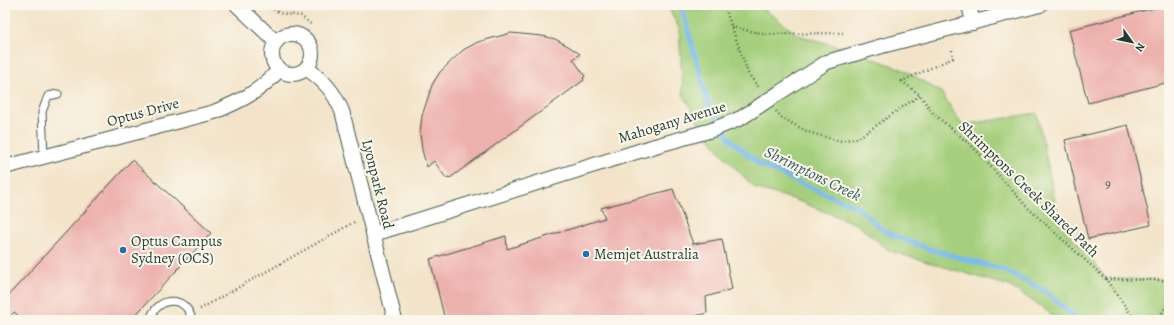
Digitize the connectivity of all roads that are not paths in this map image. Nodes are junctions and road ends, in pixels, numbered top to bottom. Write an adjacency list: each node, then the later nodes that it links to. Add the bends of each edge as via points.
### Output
1 (237, 5): 5 (street)
2 (969, 5): 4 (street)
3 (1040, 5): 4 (street, Mahogany Avenue)
4 (973, 23): 11 (street, Mahogany Avenue, bridge, via 827,62 740,118 712,130)
5 (275, 41): 6 (street, via 293,35 307,40 314,54); 7 (street, via 272,58)
6 (307, 69): 7 (street, via 290,74); 11 (street, Lyonpark Road, via 323,79 342,111)
7 (279, 70): 9 (street, Optus Drive, via 265,85 241,102 214,112)
8 (58, 94): 9 (lane, via 48,96 42,112)
9 (44, 157): 10 (street, Optus Drive)
10 (5, 167)
11 (374, 234): 14 (street, Lyonpark Road)
12 (192, 317): 13 (lane, via 181,304 168,302 156,308)
13 (150, 320)
14 (396, 320)

